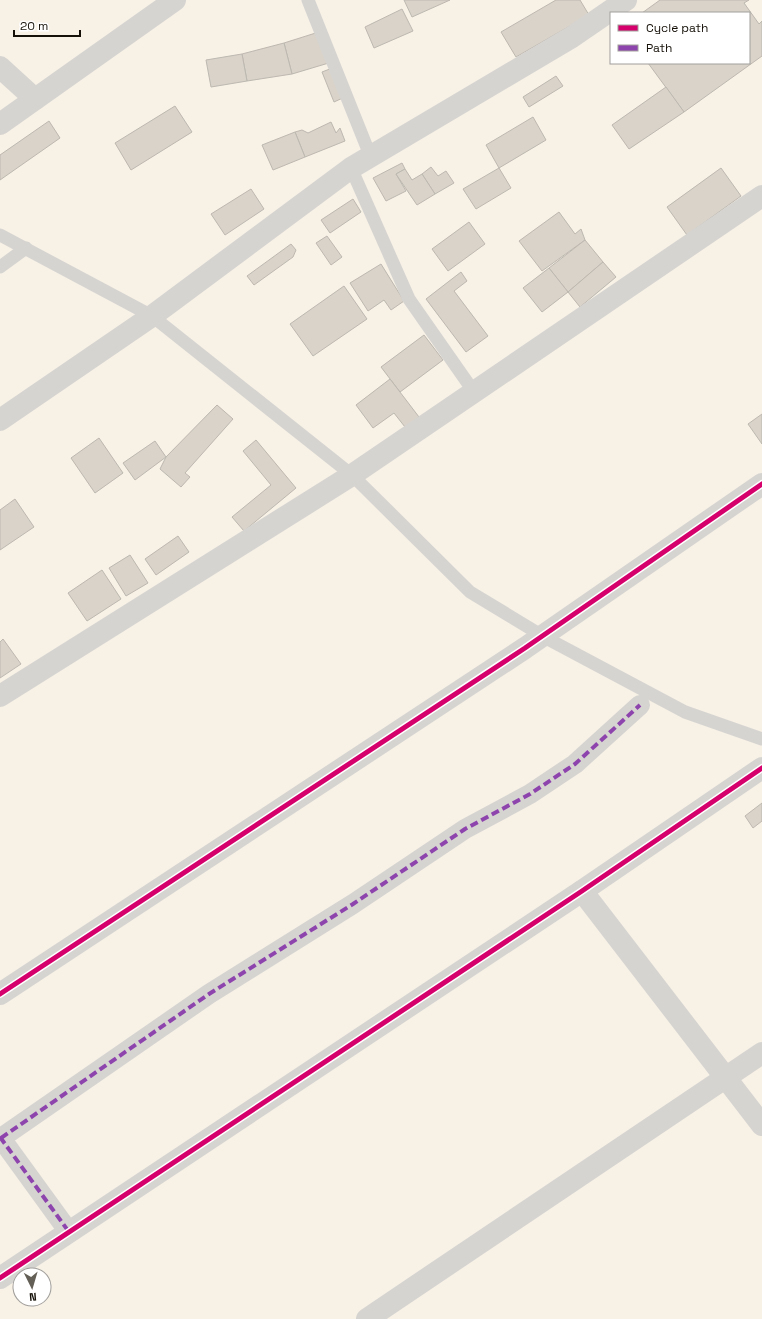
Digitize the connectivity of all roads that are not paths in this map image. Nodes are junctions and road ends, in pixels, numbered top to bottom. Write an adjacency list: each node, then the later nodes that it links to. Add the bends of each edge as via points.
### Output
1 (175, 0): 5 (street)
2 (308, 0): 7 (lane)
3 (626, 0): 7 (street, via 572,37)
4 (0, 67): 5 (street)
5 (35, 99): 6 (street)
6 (0, 124)
7 (370, 155): 8 (street)
8 (351, 168): 13 (street); 14 (lane, via 409,299)
9 (762, 196): 14 (street)
10 (0, 235): 11 (lane)
11 (26, 248): 12 (lane); 13 (lane)
12 (0, 267)
13 (152, 316): 15 (street); 16 (lane)
14 (474, 392): 16 (street)
15 (0, 420)
16 (352, 475): 18 (street); 20 (lane, via 470,592 546,638 685,712)
17 (762, 484): 23 (street, via 525,648)
18 (0, 696)
19 (640, 705): 27 (street, via 575,764 530,794 465,829 353,904 209,994)
20 (762, 740)
21 (762, 768): 22 (street)
22 (582, 891): 25 (street); 28 (street)
23 (0, 994)
24 (762, 1052): 25 (street)
25 (726, 1078): 26 (street); 30 (street)
26 (762, 1125)
27 (0, 1138): 28 (street)
28 (69, 1232): 29 (street)
29 (0, 1278)
30 (367, 1319)

